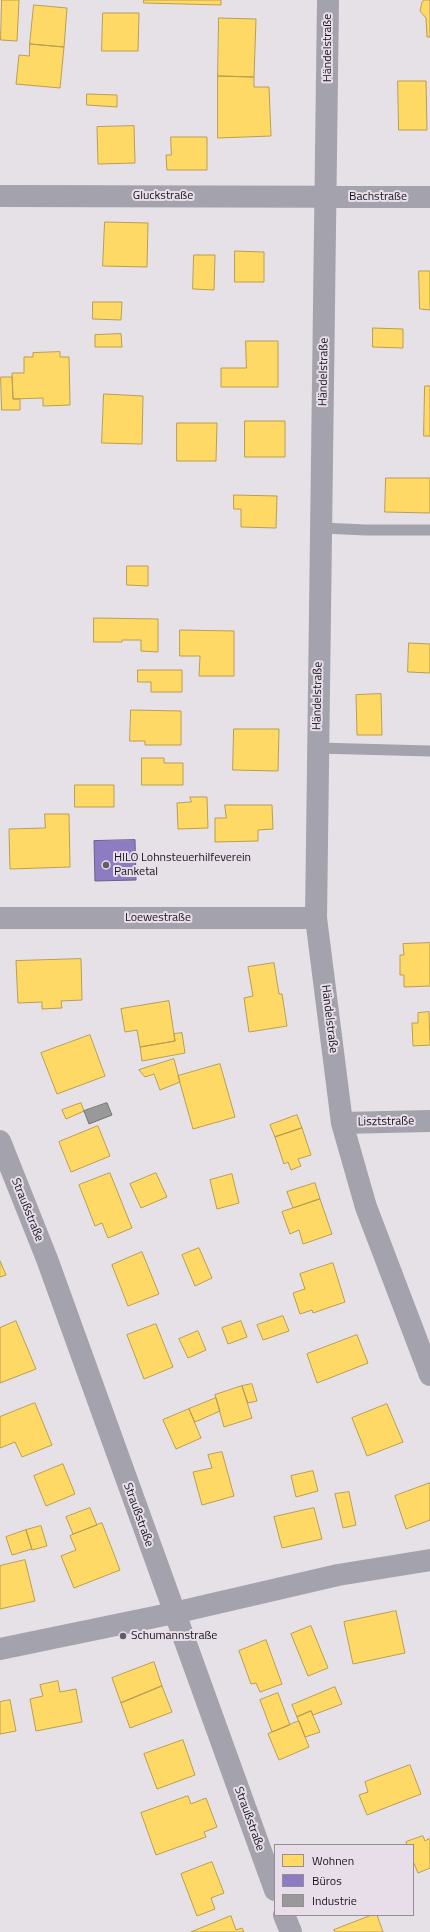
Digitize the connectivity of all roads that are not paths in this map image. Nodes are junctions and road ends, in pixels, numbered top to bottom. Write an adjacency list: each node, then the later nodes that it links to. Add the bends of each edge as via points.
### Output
1 (328, 0): 3 (street, Händelstraße)
2 (0, 196): 3 (street, Gluckstraße)
3 (327, 196): 4 (street, Bachstraße); 5 (street, Händelstraße)
4 (430, 197)
5 (322, 528): 6 (lane); 7 (street, Händelstraße)
6 (430, 530)
7 (317, 748): 8 (lane); 10 (street, Händelstraße)
8 (430, 751)
9 (0, 918): 10 (street, Loewestraße)
10 (316, 918): 12 (street, Händelstraße)
11 (430, 1122): 12 (street, Lisztstraße)
12 (342, 1123): 14 (street, Händelstraße, via 366,1207)
13 (0, 1141): 16 (street, Straußstraße, via 47,1259)
14 (430, 1375)
15 (430, 1560): 16 (street, via 338,1574)
16 (174, 1613): 17 (street); 18 (street, Straußstraße)
17 (0, 1649)
18 (274, 1887)
19 (284, 1916): 20 (street)
20 (290, 1932)

